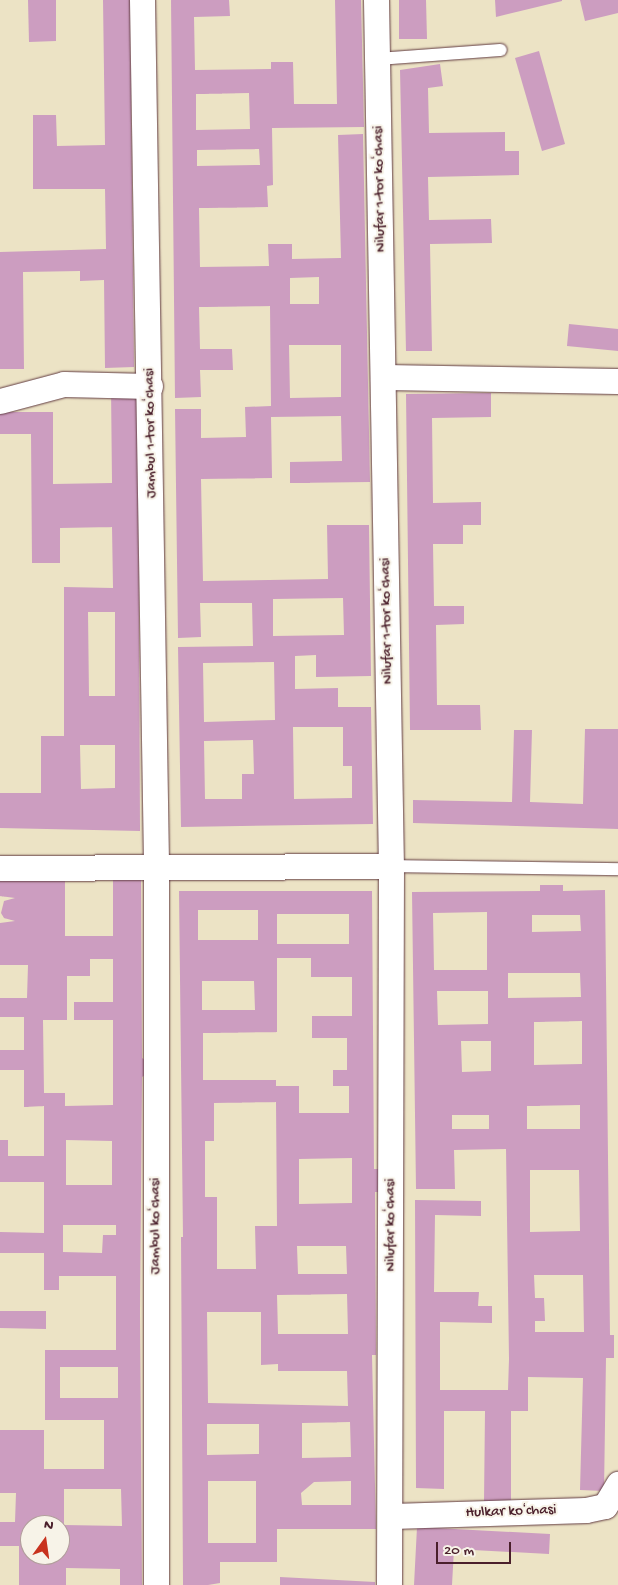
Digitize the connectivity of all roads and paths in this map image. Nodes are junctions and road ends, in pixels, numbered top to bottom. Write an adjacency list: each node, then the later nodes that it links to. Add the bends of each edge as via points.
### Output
1 (142, 0): 7 (street, Jambul 1-tor koʻchasi)
2 (376, 0): 4 (street, Nilufar 1-tor koʻchasi)
3 (500, 50): 4 (lane)
4 (377, 59): 5 (street, Nilufar 1-tor koʻchasi)
5 (384, 377): 6 (street); 10 (street, Nilufar 1-tor koʻchasi)
6 (618, 381)
7 (150, 386): 8 (street, via 64,384); 9 (street, Jambul 1-tor koʻchasi)
8 (0, 401)
9 (156, 866): 10 (street); 11 (street); 15 (street, Jambul koʻchasi)
10 (391, 866): 12 (lane); 14 (street, Nilufar koʻchasi)
11 (0, 868)
12 (618, 869)
13 (618, 1484): 14 (street, Hulkar koʻchasi, via 605,1506 586,1510)
14 (392, 1516): 16 (street, Nilufar koʻchasi)
15 (156, 1585)
16 (389, 1585)

